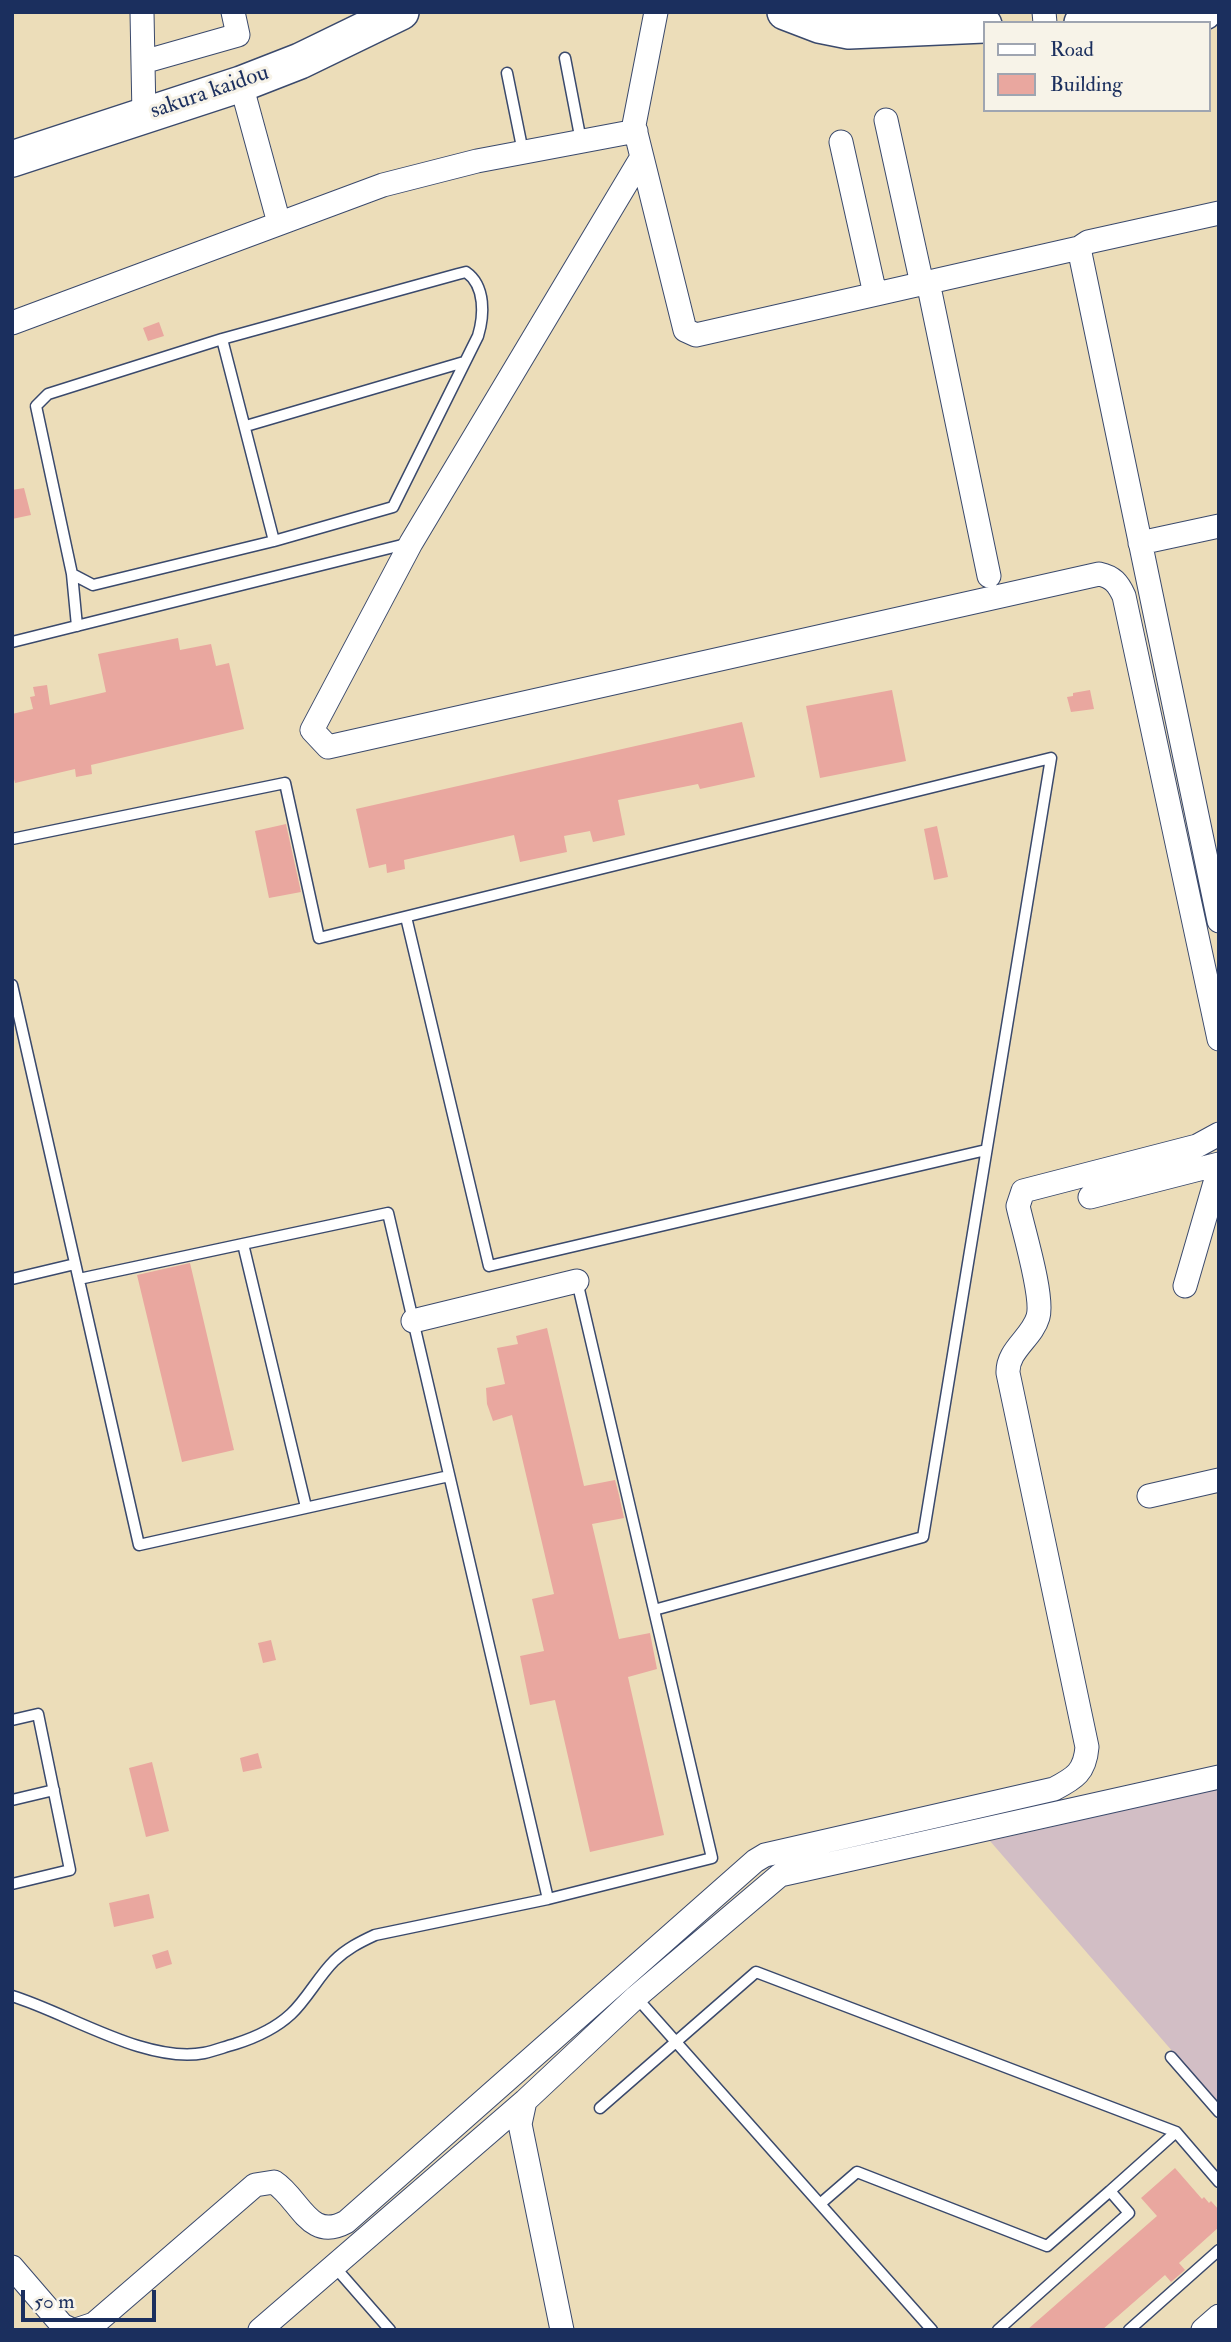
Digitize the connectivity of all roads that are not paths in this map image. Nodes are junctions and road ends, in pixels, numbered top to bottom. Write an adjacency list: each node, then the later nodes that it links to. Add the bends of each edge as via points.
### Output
1 (142, 12): 12 (street)
2 (233, 12): 12 (street, via 238,35)
3 (401, 12): 14 (main road, sakura kaidou)
4 (656, 12): 17 (street)
5 (785, 12): 7 (main road)
6 (1204, 12): 8 (main road)
7 (819, 19): 10 (main road, via 849,31)
8 (1102, 19)
9 (970, 21): 10 (main road)
10 (867, 22)
11 (565, 58): 18 (lane)
12 (143, 62): 15 (street)
13 (507, 73): 20 (lane)
14 (241, 85): 15 (main road, sakura kaidou); 24 (street)
15 (144, 116): 22 (main road, sakura kaidou)
16 (886, 120): 26 (street)
17 (636, 131): 18 (street); 21 (street)
18 (581, 141): 20 (street)
19 (841, 142): 27 (street)
20 (523, 152): 24 (street, via 383,185)
21 (642, 157): 27 (street, via 685,330 696,335); 34 (street)
22 (12, 159)
23 (1219, 213): 25 (street)
24 (279, 223): 28 (street)
25 (1079, 248): 26 (street); 35 (street)
26 (925, 283): 27 (street); 37 (street)
27 (875, 294)
28 (12, 323)
29 (222, 339): 30 (lane, via 466,272 480,295 483,318); 31 (lane); 36 (lane, via 48,394 36,406)
30 (464, 362): 31 (lane); 33 (lane, via 393,507)
31 (246, 426): 33 (lane)
32 (1219, 526): 35 (street)
33 (274, 541): 36 (lane, via 93,584)
34 (411, 543): 38 (lane); 45 (street, via 312,730 328,747 1099,575 1112,577 1124,596)
35 (1140, 543): 41 (street)
36 (72, 574): 38 (lane)
37 (989, 576)
38 (76, 626): 39 (lane)
39 (12, 642)
40 (12, 839): 42 (lane, via 285,782 319,938)
41 (1211, 848): 43 (street)
42 (406, 917): 47 (lane, via 489,1266); 47 (lane, via 1051,758)
43 (1219, 921)
44 (12, 985): 51 (lane)
45 (1219, 1039)
46 (1219, 1134): 83 (street, via 1197,1146 1023,1191 1018,1206 1040,1306 1033,1328 1007,1364 1087,1747 1086,1763 1079,1773 1054,1789 755,1861 346,2222 328,2228 314,2224 274,2182 255,2185 94,2324)
47 (986, 1150): 61 (lane, via 923,1537)
48 (1219, 1166): 49 (street); 55 (street)
49 (1090, 1197)
50 (243, 1244): 53 (lane); 56 (lane, via 388,1213); 60 (lane)
51 (75, 1264): 52 (lane); 53 (lane)
52 (12, 1279)
53 (79, 1279): 60 (lane, via 139,1545)
54 (577, 1281): 56 (street); 61 (lane)
55 (1185, 1286)
56 (413, 1321): 57 (lane)
57 (449, 1476): 60 (lane); 67 (lane)
58 (1219, 1480): 59 (street)
59 (1149, 1496)
60 (306, 1507)
61 (654, 1610): 67 (lane, via 712,1858)
62 (12, 1720): 64 (lane, via 38,1714)
63 (1219, 1777): 69 (street, via 780,1875)
64 (54, 1790): 65 (lane); 66 (lane, via 70,1870)
65 (12, 1800)
66 (12, 1884)
67 (548, 1899): 68 (lane, via 374,1935 334,1961 279,2022 244,2041 202,2053 167,2052 133,2044)
68 (12, 1996)
69 (635, 1997): 70 (lane); 72 (street)
70 (676, 2042): 73 (lane); 75 (lane, via 756,1972); 78 (lane)
71 (1171, 2057): 74 (lane)
72 (525, 2101): 80 (street); 86 (street, via 520,2124)
73 (600, 2108)
74 (1219, 2112)
75 (1176, 2132): 76 (lane); 77 (lane)
76 (1219, 2182)
77 (1110, 2191): 78 (lane, via 1047,2246 857,2172); 88 (lane, via 1129,2213)
78 (820, 2204): 87 (lane)
79 (1219, 2250): 89 (lane)
80 (334, 2266): 84 (street); 85 (lane)
81 (12, 2267): 83 (street, via 62,2325)
82 (1219, 2316): 90 (street)
83 (74, 2330)
84 (260, 2330)
85 (390, 2330)
86 (562, 2330)
87 (932, 2330)
88 (998, 2330)
89 (1129, 2330)
90 (1203, 2330)

